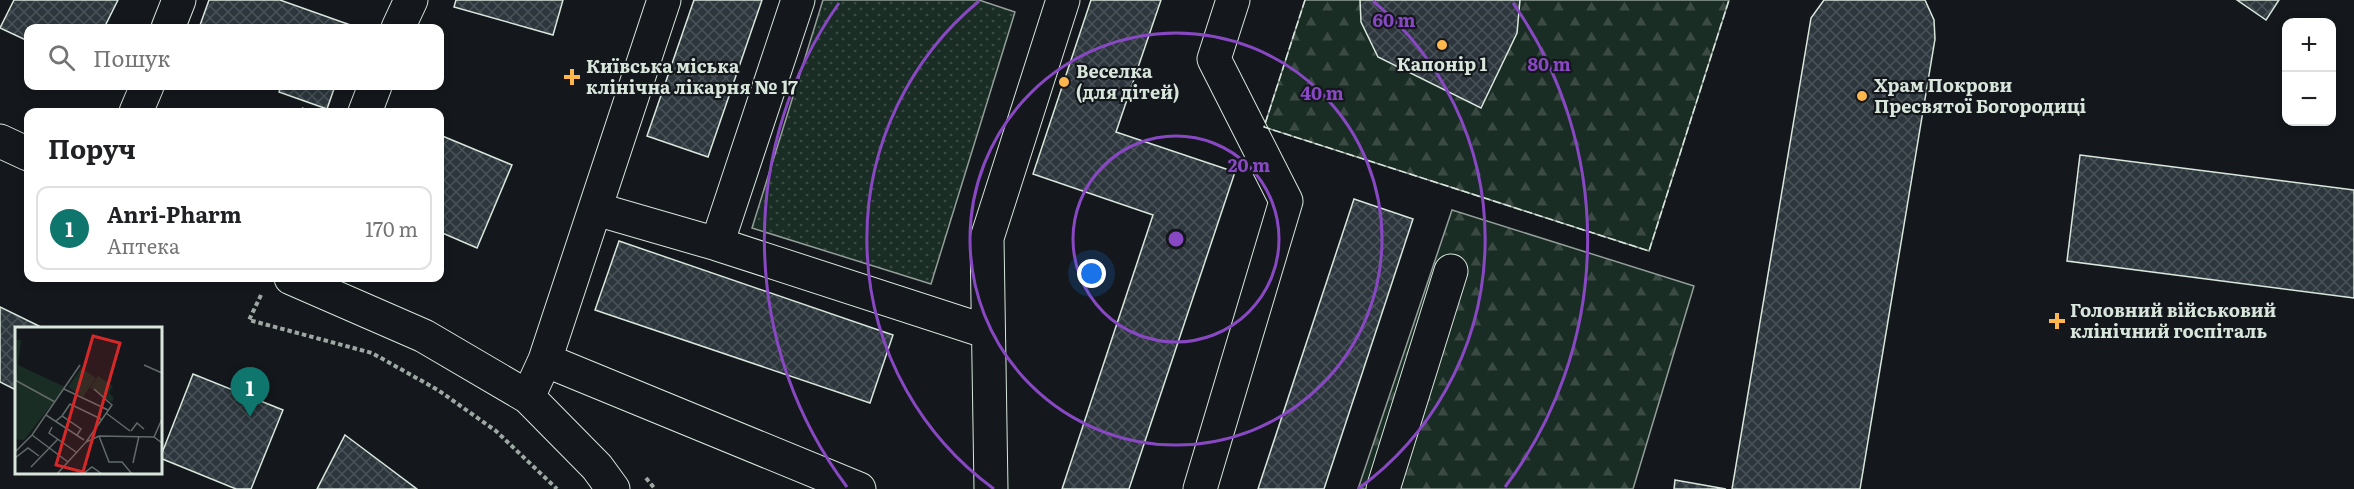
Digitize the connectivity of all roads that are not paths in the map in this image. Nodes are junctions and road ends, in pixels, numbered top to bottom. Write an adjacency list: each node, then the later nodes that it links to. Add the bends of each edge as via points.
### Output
1 (179, 0): 7 (main road)
2 (411, 0): 8 (main road)
3 (664, 0): 15 (main road)
4 (798, 0): 16 (main road)
5 (1062, 0): 19 (main road, via 987,238)
6 (1233, 0): 25 (main road, via 1214,59 1286,201)
7 (170, 24)
8 (401, 24)
9 (145, 90): 11 (main road)
10 (373, 90): 12 (main road)
11 (138, 108)
12 (367, 108)
13 (0, 141): 14 (main road)
14 (24, 152)
15 (596, 209): 16 (main road); 20 (main road)
16 (717, 244): 19 (main road)
17 (1451, 272): 26 (main road)
18 (292, 282): 21 (main road, via 424,336)
19 (988, 333): 24 (main road)
20 (545, 360): 21 (main road); 23 (main road)
21 (528, 397): 22 (main road, via 597,467)
22 (613, 489)
23 (859, 489)
24 (991, 489)
25 (1200, 489)
26 (1383, 489)

